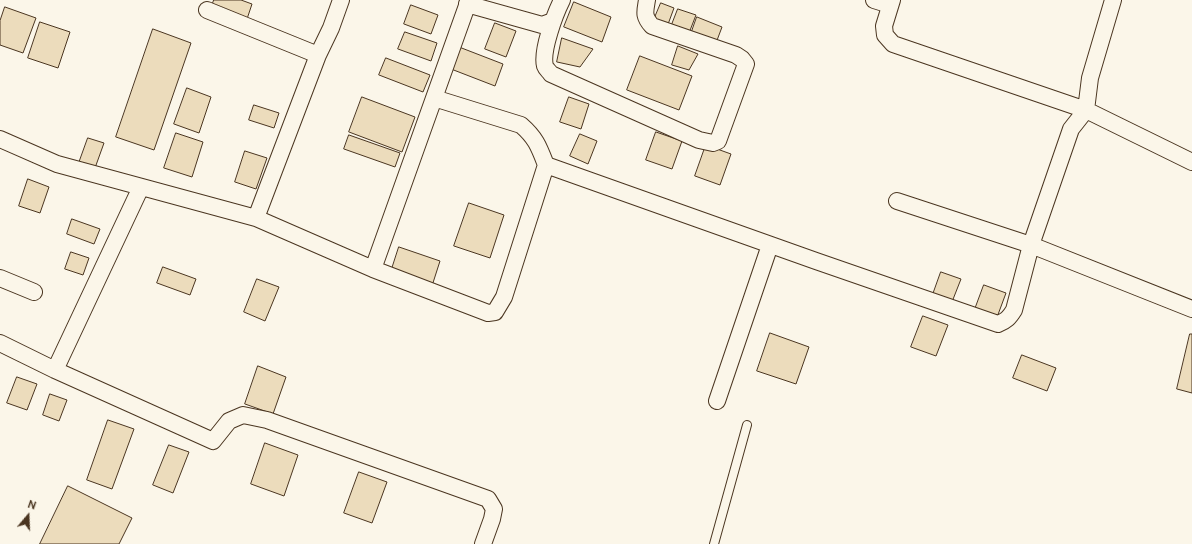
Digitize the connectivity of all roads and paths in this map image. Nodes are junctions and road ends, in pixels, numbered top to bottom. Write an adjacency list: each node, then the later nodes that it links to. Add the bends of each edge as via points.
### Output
1 (341, 0): 10 (street)
2 (562, 0): 9 (street)
3 (647, 0): 9 (street, via 644,11 647,21 652,26 736,55 746,64 718,141 713,143 699,140 551,74 545,68 545,58)
4 (874, 0): 7 (street)
5 (1113, 0): 12 (street, via 1090,78)
6 (468, 2): 9 (street, via 542,25); 11 (street)
7 (891, 3): 12 (street, via 884,26 885,35 893,44)
8 (207, 10): 10 (street)
9 (553, 21)
10 (318, 55): 18 (street)
11 (434, 98): 15 (street, via 521,125 539,145); 21 (street)
12 (1086, 110): 14 (street); 20 (street, via 1071,129)
13 (0, 139): 16 (street, via 57,164)
14 (1192, 162)
15 (546, 165): 19 (street); 21 (street, via 504,297 495,312 488,313)
16 (141, 187): 18 (street); 26 (street)
17 (896, 201): 20 (street)
18 (256, 218): 21 (street)
19 (770, 245): 20 (street, via 998,324 1005,322 1014,310); 27 (street)
20 (1031, 245): 24 (street)
21 (373, 269)
22 (0, 278): 23 (street)
23 (34, 292)
24 (1192, 309)
25 (0, 343): 26 (street)
26 (55, 370): 29 (street, via 213,441 229,421 243,415 249,416 267,420 488,499 494,509)
27 (717, 401)
28 (747, 425): 30 (lane)
29 (483, 544)
30 (714, 544)

